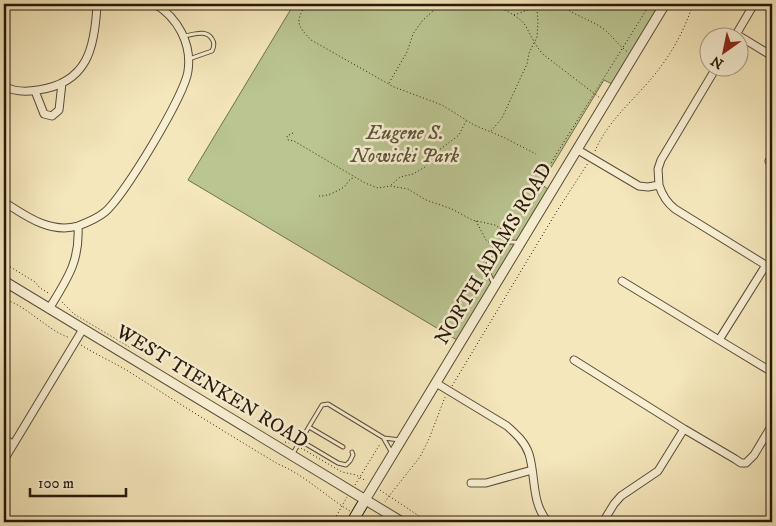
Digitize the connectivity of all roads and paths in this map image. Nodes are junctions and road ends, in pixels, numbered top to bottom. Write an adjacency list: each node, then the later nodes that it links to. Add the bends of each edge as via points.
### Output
1 (97, 4): 25 (street, via 90,53 81,68)
2 (155, 4): 17 (street, via 176,22)
3 (306, 4): 26 (path, via 298,23 311,40)
4 (438, 4): 26 (path, via 413,34 408,52)
5 (492, 4): 15 (path)
6 (538, 4): 14 (path)
7 (560, 4): 20 (path, via 605,30)
8 (614, 4): 13 (path)
9 (650, 4): 20 (path)
10 (665, 4): 21 (street, NORTH ADAMS ROAD)
11 (693, 4): 36 (path, via 683,33 659,70 607,128)
12 (754, 4): 16 (street)
13 (617, 5)
14 (537, 7): 15 (path); 19 (path)
15 (514, 16): 19 (path, via 524,24)
16 (740, 28)
17 (184, 36): 23 (street); 23 (lane, via 204,33 212,38 214,44 208,54)
18 (748, 43): 22 (street)
19 (535, 44): 29 (path, via 544,55); 32 (path, via 502,118)
20 (623, 48): 21 (path); 29 (path)
21 (634, 56): 30 (street, NORTH ADAMS ROAD)
22 (772, 56)
23 (188, 59): 43 (street, via 187,81 181,94 118,199 104,213)
24 (710, 78): 38 (street, via 661,160)
25 (62, 83): 28 (street); 28 (street, via 59,110 52,116 44,114)
26 (389, 84): 31 (path, via 442,105)
27 (4, 86): 28 (street, via 24,92)
28 (35, 91)
29 (594, 94): 30 (path); 44 (path)
30 (606, 102): 34 (street, NORTH ADAMS ROAD)
31 (466, 120): 32 (path); 39 (path, via 459,135 435,153 426,167 400,177)
32 (490, 131): 35 (path)
33 (293, 133): 37 (path, via 288,140)
34 (578, 150): 36 (street); 45 (street, NORTH ADAMS ROAD)
35 (536, 154)
36 (591, 158): 38 (street, via 639,186); 65 (path)
37 (354, 178): 39 (path, via 374,187); 40 (path, via 342,188)
38 (658, 185): 48 (street, via 668,204)
39 (390, 186): 42 (path, via 408,189)
40 (319, 196)
41 (4, 202): 43 (street, via 48,226)
42 (476, 221): 44 (path, via 502,228); 46 (path, via 486,240)
43 (78, 226): 53 (street, via 74,263)
44 (508, 242): 45 (lane); 46 (lane); 49 (path)
45 (520, 243): 52 (street, NORTH ADAMS ROAD)
46 (496, 247): 49 (lane, via 489,258)
47 (4, 263): 53 (path)
48 (769, 267): 59 (street)
49 (488, 273): 52 (lane); 57 (path)
50 (4, 281): 55 (street, WEST TIENKEN ROAD)
51 (622, 281): 59 (street)
52 (495, 285): 64 (street, NORTH ADAMS ROAD)
53 (56, 298): 55 (street); 61 (path, via 74,314)
54 (4, 299): 58 (path)
55 (49, 309): 56 (street, WEST TIENKEN ROAD)
56 (83, 329): 74 (street); 79 (street, WEST TIENKEN ROAD)
57 (452, 334)
58 (70, 338)
59 (719, 340): 63 (street)
60 (82, 345): 89 (path, via 298,474)
61 (134, 350)
62 (574, 360): 68 (street)
63 (772, 372)
64 (436, 383): 65 (street); 71 (street, NORTH ADAMS ROAD)
65 (449, 390): 81 (street, via 517,434 528,453); 85 (path, via 420,457)
66 (772, 425): 68 (street, via 746,463)
67 (309, 427): 69 (lane, via 322,406 328,404); 72 (lane); 76 (lane)
68 (684, 429): 97 (street, via 658,471 621,496)
69 (384, 438): 71 (lane); 78 (lane); 82 (path)
70 (4, 439): 74 (street)
71 (401, 440): 78 (street, NORTH ADAMS ROAD)
72 (301, 441): 75 (lane); 77 (lane, via 338,464 346,465)
73 (282, 442): 75 (path)
74 (13, 444): 80 (street)
75 (298, 446): 79 (lane); 82 (path, via 342,472)
76 (343, 447)
77 (352, 452)
78 (393, 454): 86 (street, NORTH ADAMS ROAD)
79 (292, 455): 86 (street, WEST TIENKEN ROAD)
80 (4, 460)
81 (532, 470): 84 (street, via 486,483); 96 (street, via 539,508)
82 (360, 477): 83 (path)
83 (357, 483)
84 (471, 483)
85 (389, 496): 88 (path); 95 (path)
86 (366, 500): 92 (main road, NORTH ADAMS ROAD); 94 (street, WEST TIENKEN ROAD)
87 (345, 501): 89 (path)
88 (386, 502)
89 (341, 506): 91 (path)
90 (376, 518): 93 (path)
91 (333, 522)
92 (352, 522)
93 (374, 522)
94 (402, 522)
95 (428, 522)
96 (548, 522)
97 (603, 522)

